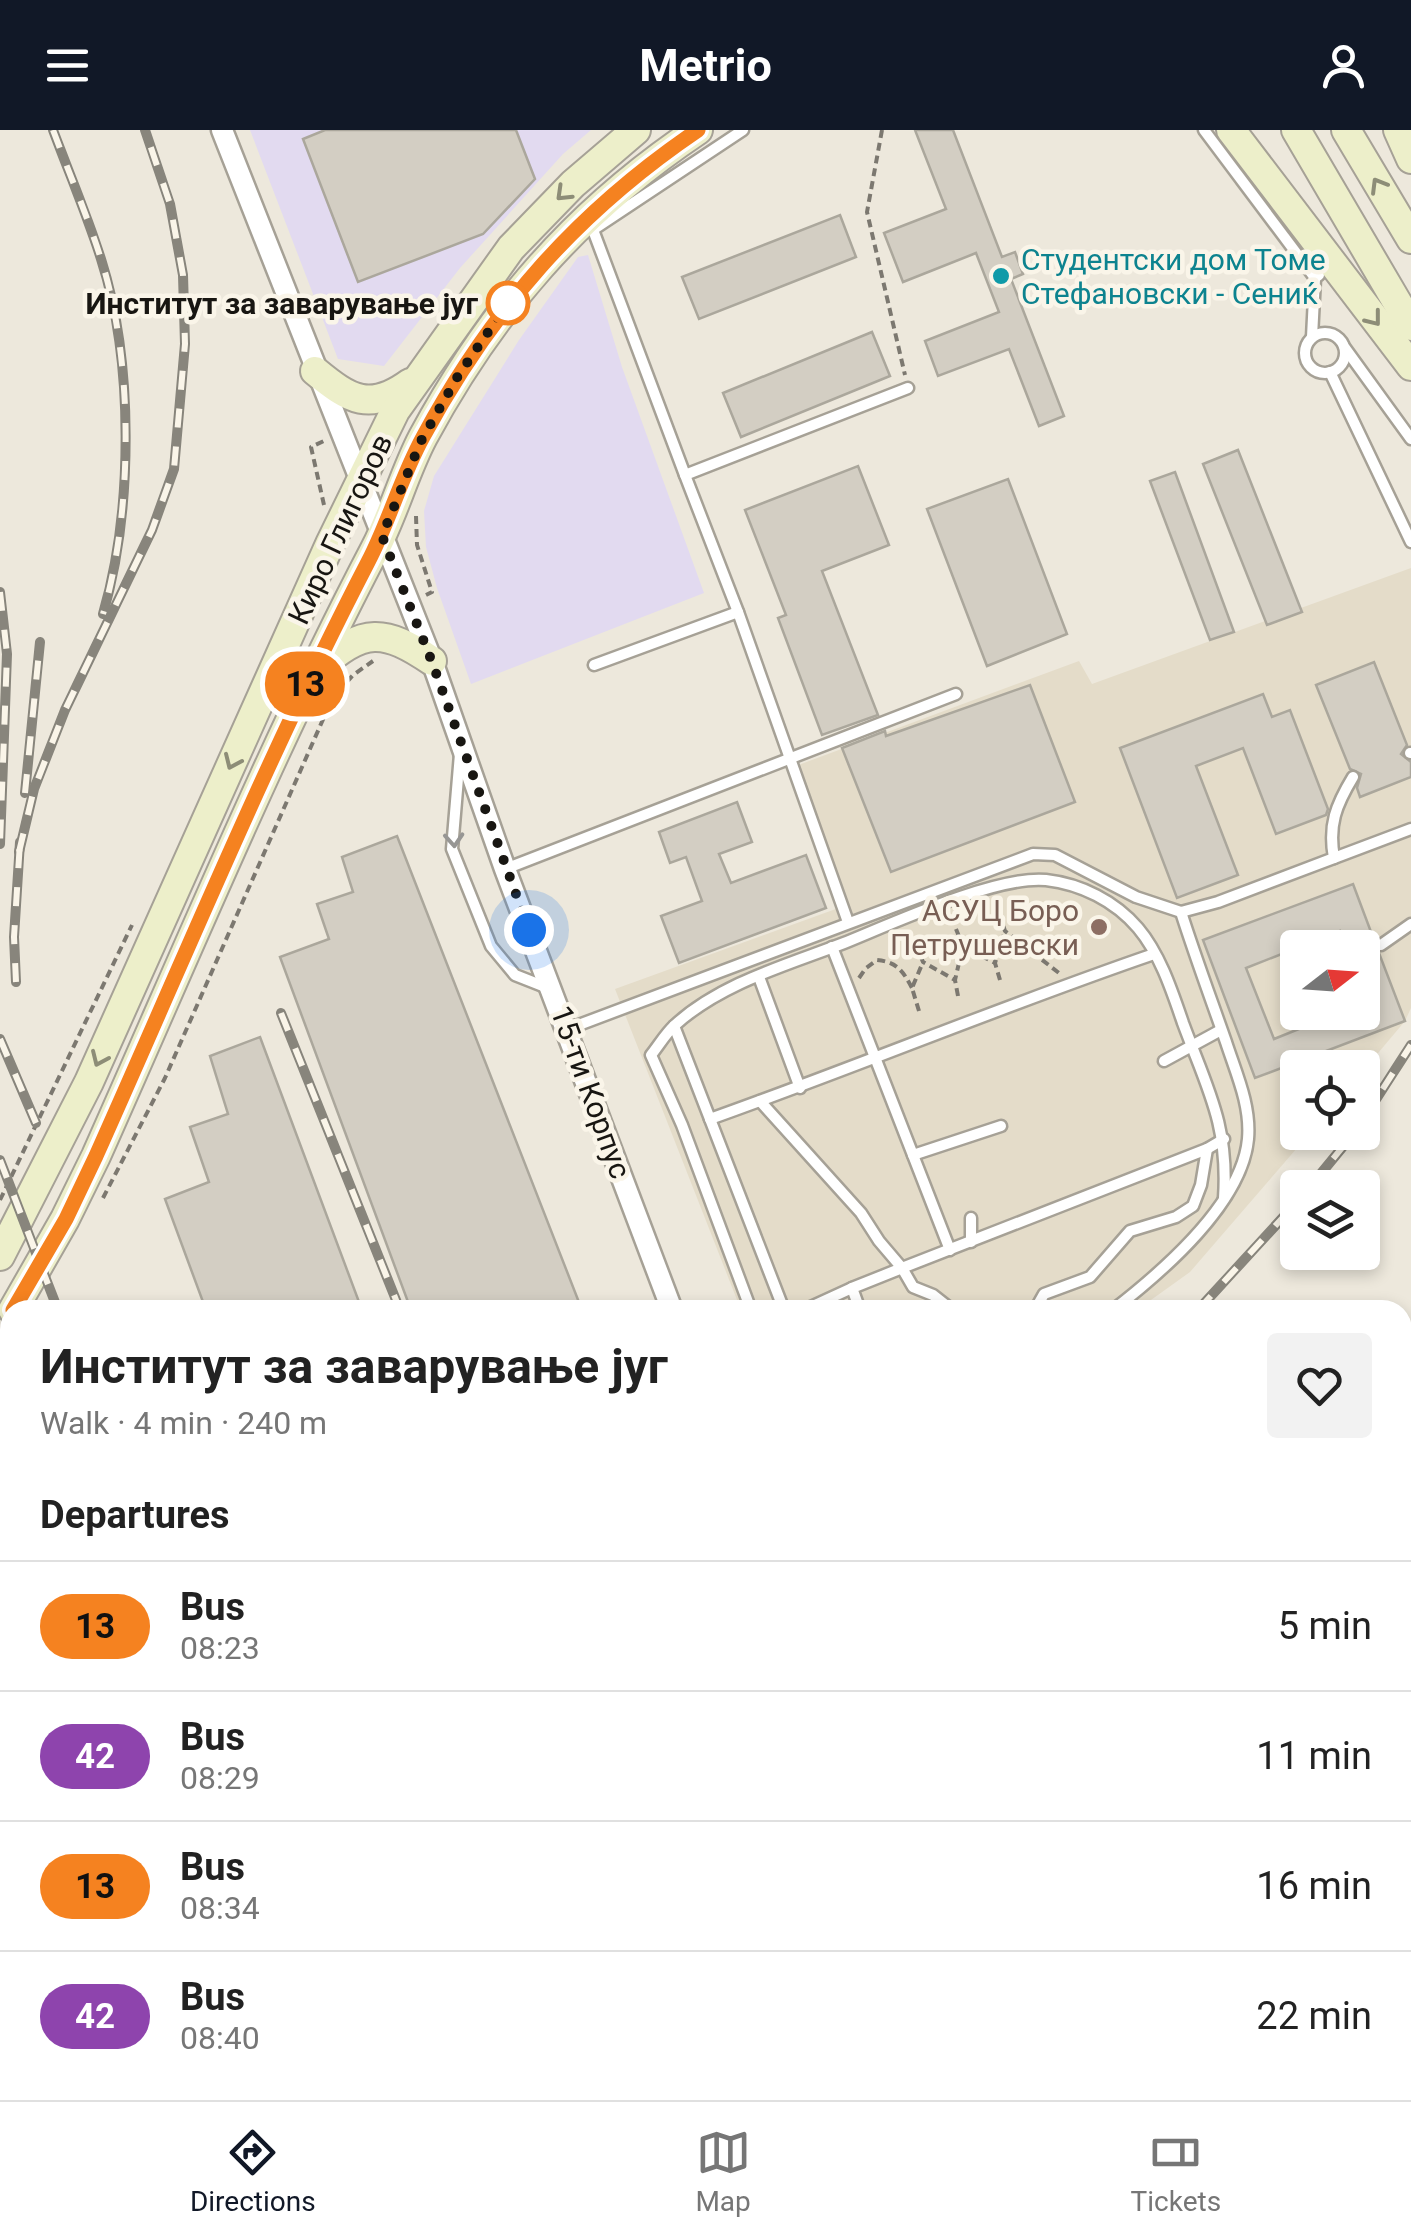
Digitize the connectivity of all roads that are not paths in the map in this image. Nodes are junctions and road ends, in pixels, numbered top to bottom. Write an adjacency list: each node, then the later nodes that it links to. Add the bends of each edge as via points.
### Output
1 (222, 130): 18 (street, 15-ти Корпус)
2 (636, 130): 20 (street, Киро Глигоров, one-way to 20, via 511,248)
3 (698, 130): 11 (street, Киро Глигоров, via 654,159)
4 (743, 130): 11 (lane)
5 (1204, 130): 13 (lane)
6 (1230, 130): 13 (street)
7 (1296, 130): 14 (street)
8 (1346, 130): 12 (street, one-way to 8)
9 (1398, 130): 10 (street)
10 (1411, 159)
11 (590, 223): 23 (lane); 25 (street, Киро Глигоров, via 553,249 476,348 421,441)
12 (1411, 239)
13 (1323, 271): 15 (lane); 17 (street, one-way to 17)
14 (1411, 326)
15 (1312, 338): 16 (lane, via 1329,333); 19 (lane, via 1306,360 1316,371)
16 (1344, 347): 19 (lane, via 1344,361); 22 (lane)
17 (1411, 366)
18 (314, 371): 20 (street, via 366,401); 24 (street, 15-ти Корпус)
19 (1330, 372): 26 (lane)
20 (416, 379): 24 (street, Киро Глигоров)
21 (908, 388): 23 (lane)
22 (1411, 438)
23 (686, 474): 27 (lane)
24 (360, 482): 25 (street, 15-ти Корпус); 63 (street, Киро Глигоров, one-way to 63, via 89,1082)
25 (382, 536): 28 (street, 15-ти Корпус); 30 (street, Киро Глигоров)
26 (1411, 542)
27 (738, 612): 29 (lane); 33 (lane)
28 (432, 662): 30 (street, via 383,636 354,642); 32 (street, 15-ти Корпус)
29 (594, 665)
30 (308, 678): 66 (street, Киро Глигоров, via 96,1156)
31 (956, 694): 33 (lane)
32 (461, 744): 37 (street, 15-ти Корпус); 45 (lane, one-way to 45, via 452,849 491,946 514,975)
33 (788, 758): 37 (lane); 39 (lane)
34 (1353, 777): 36 (lane, via 1334,810)
35 (1411, 828): 36 (lane)
36 (1334, 858): 38 (lane)
37 (505, 869): 45 (street, 15-ти Корпус)
38 (1180, 912): 39 (lane, via 1045,853); 48 (lane)
39 (848, 922): 47 (lane)
40 (1411, 924): 41 (lane)
41 (1381, 945)
42 (832, 948): 43 (lane, via 993,887 1044,880 1116,906); 44 (lane); 50 (lane)
43 (1154, 954): 49 (lane); 50 (lane)
44 (759, 977): 46 (lane, via 720,993); 52 (lane)
45 (552, 990): 47 (street, 15-ти Корпус)
46 (674, 1026): 54 (lane); 68 (lane, via 651,1055)
47 (568, 1029): 67 (street, 15-ти Корпус)
48 (1222, 1030): 49 (lane); 59 (lane, via 1246,1103 1248,1137 1236,1183)
49 (1192, 1048): 51 (lane); 56 (lane)
50 (877, 1059): 52 (lane); 58 (lane)
51 (1164, 1061)
52 (800, 1088): 53 (lane)
53 (760, 1102): 54 (lane); 64 (lane)
54 (710, 1119): 69 (lane)
55 (1002, 1126): 58 (lane)
56 (1224, 1139): 57 (lane); 59 (lane)
57 (1207, 1149): 61 (lane); 73 (lane, via 1193,1206 1130,1231 1090,1277)
58 (913, 1155): 62 (lane)
59 (1224, 1198): 74 (lane, via 1189,1241)
60 (971, 1218): 61 (lane)
61 (971, 1242): 62 (lane)
62 (950, 1250): 64 (lane)
63 (0, 1256)
64 (902, 1268): 65 (lane); 72 (lane, via 913,1288)
65 (852, 1288): 70 (lane); 71 (lane)
66 (19, 1300)
67 (668, 1300)
68 (747, 1300)
69 (780, 1300)
70 (826, 1300)
71 (856, 1300)
72 (939, 1300)
73 (1041, 1300)
74 (1124, 1300)

